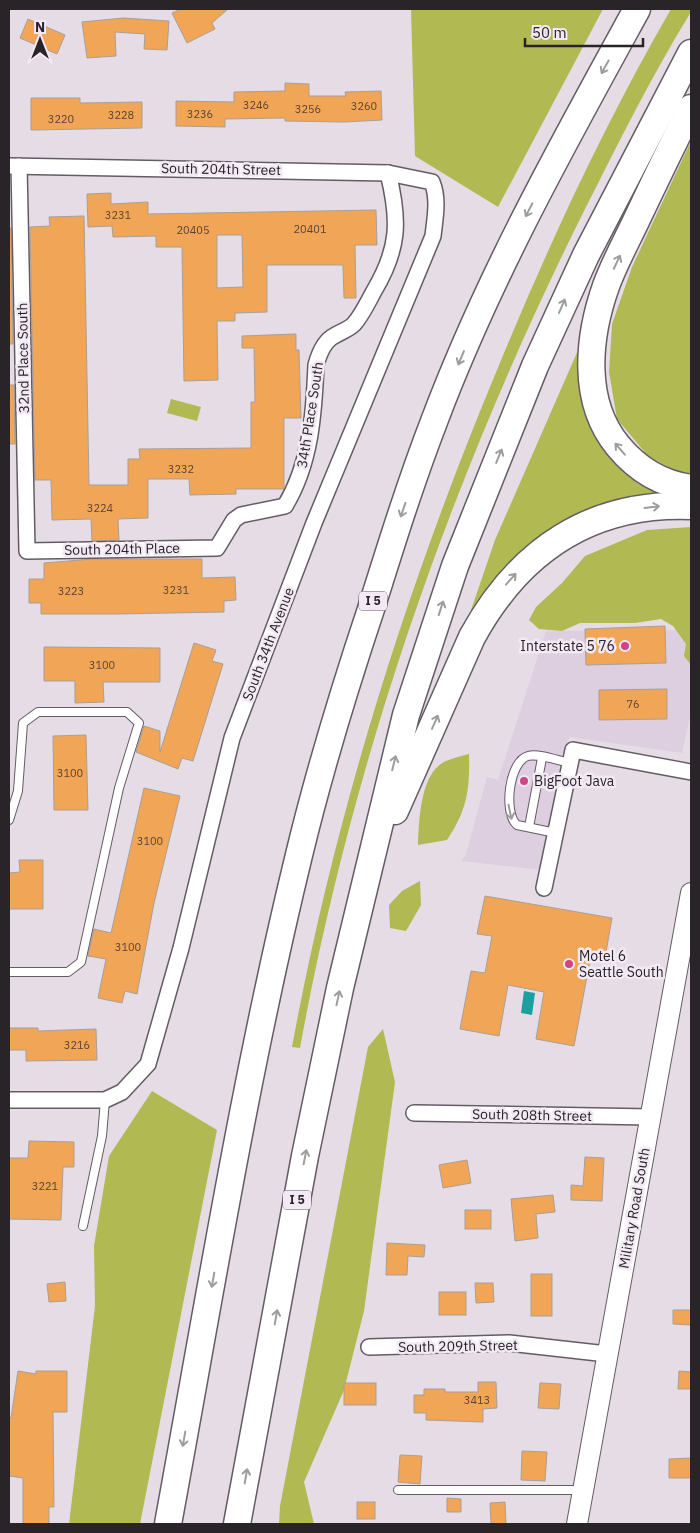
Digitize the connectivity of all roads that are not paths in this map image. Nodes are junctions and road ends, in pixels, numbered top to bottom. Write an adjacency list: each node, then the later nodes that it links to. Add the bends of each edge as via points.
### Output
1 (637, 9): 30 (highway, I 5, one-way to 30, via 507,253 435,417 331,733 298,856 243,1116)
2 (691, 53): 17 (highway, I 5, one-way to 2, via 406,715 455,566 535,366 586,255)
3 (691, 108): 7 (highway, one-way to 3, via 650,475 623,452 601,418 592,387 591,367 594,330 606,286)
4 (14, 166): 5 (street, South 204th Street); 10 (street, 32nd Place South)
5 (388, 173): 6 (street, South 204th Street); 9 (street, 34th Place South, via 396,219 392,256 353,325 332,336 320,353 306,459 293,493 285,506 241,515 234,520)
6 (432, 182): 22 (street, South 34th Avenue, via 436,190 433,236 314,523 232,738 181,948 148,1064 122,1092)
7 (691, 488)
8 (691, 506): 17 (highway, one-way to 8, via 472,637 509,581 551,544 594,521 640,508)
9 (217, 548): 10 (street, South 204th Place)
10 (27, 551)
11 (542, 758): 12 (lane); 15 (lane); 15 (lane, one-way to 15, via 529,756 522,759 514,770 509,815 517,825)
12 (570, 763): 13 (street, via 573,750); 16 (street)
13 (691, 772)
14 (9, 820): 20 (lane, via 18,791 23,723 38,712 127,712 139,722 119,788 81,962 68,972)
15 (528, 827): 16 (lane)
16 (556, 833): 18 (street)
17 (366, 878): 31 (highway, I 5, one-way to 17, via 305,1156)
18 (544, 888)
19 (691, 892): 24 (main road, Military Road South)
20 (9, 972)
21 (9, 1100): 22 (street)
22 (104, 1100): 25 (lane, via 102,1136)
23 (414, 1113): 24 (street, South 208th Street)
24 (651, 1117): 27 (main road, Military Road South)
25 (83, 1226)
26 (369, 1347): 27 (street, South 209th Street, via 509,1343)
27 (608, 1354): 29 (main road, Military Road South)
28 (398, 1490): 29 (lane, via 572,1490)
29 (583, 1493): 32 (main road, Military Road South)
30 (168, 1524)
31 (237, 1524)
32 (577, 1524)

